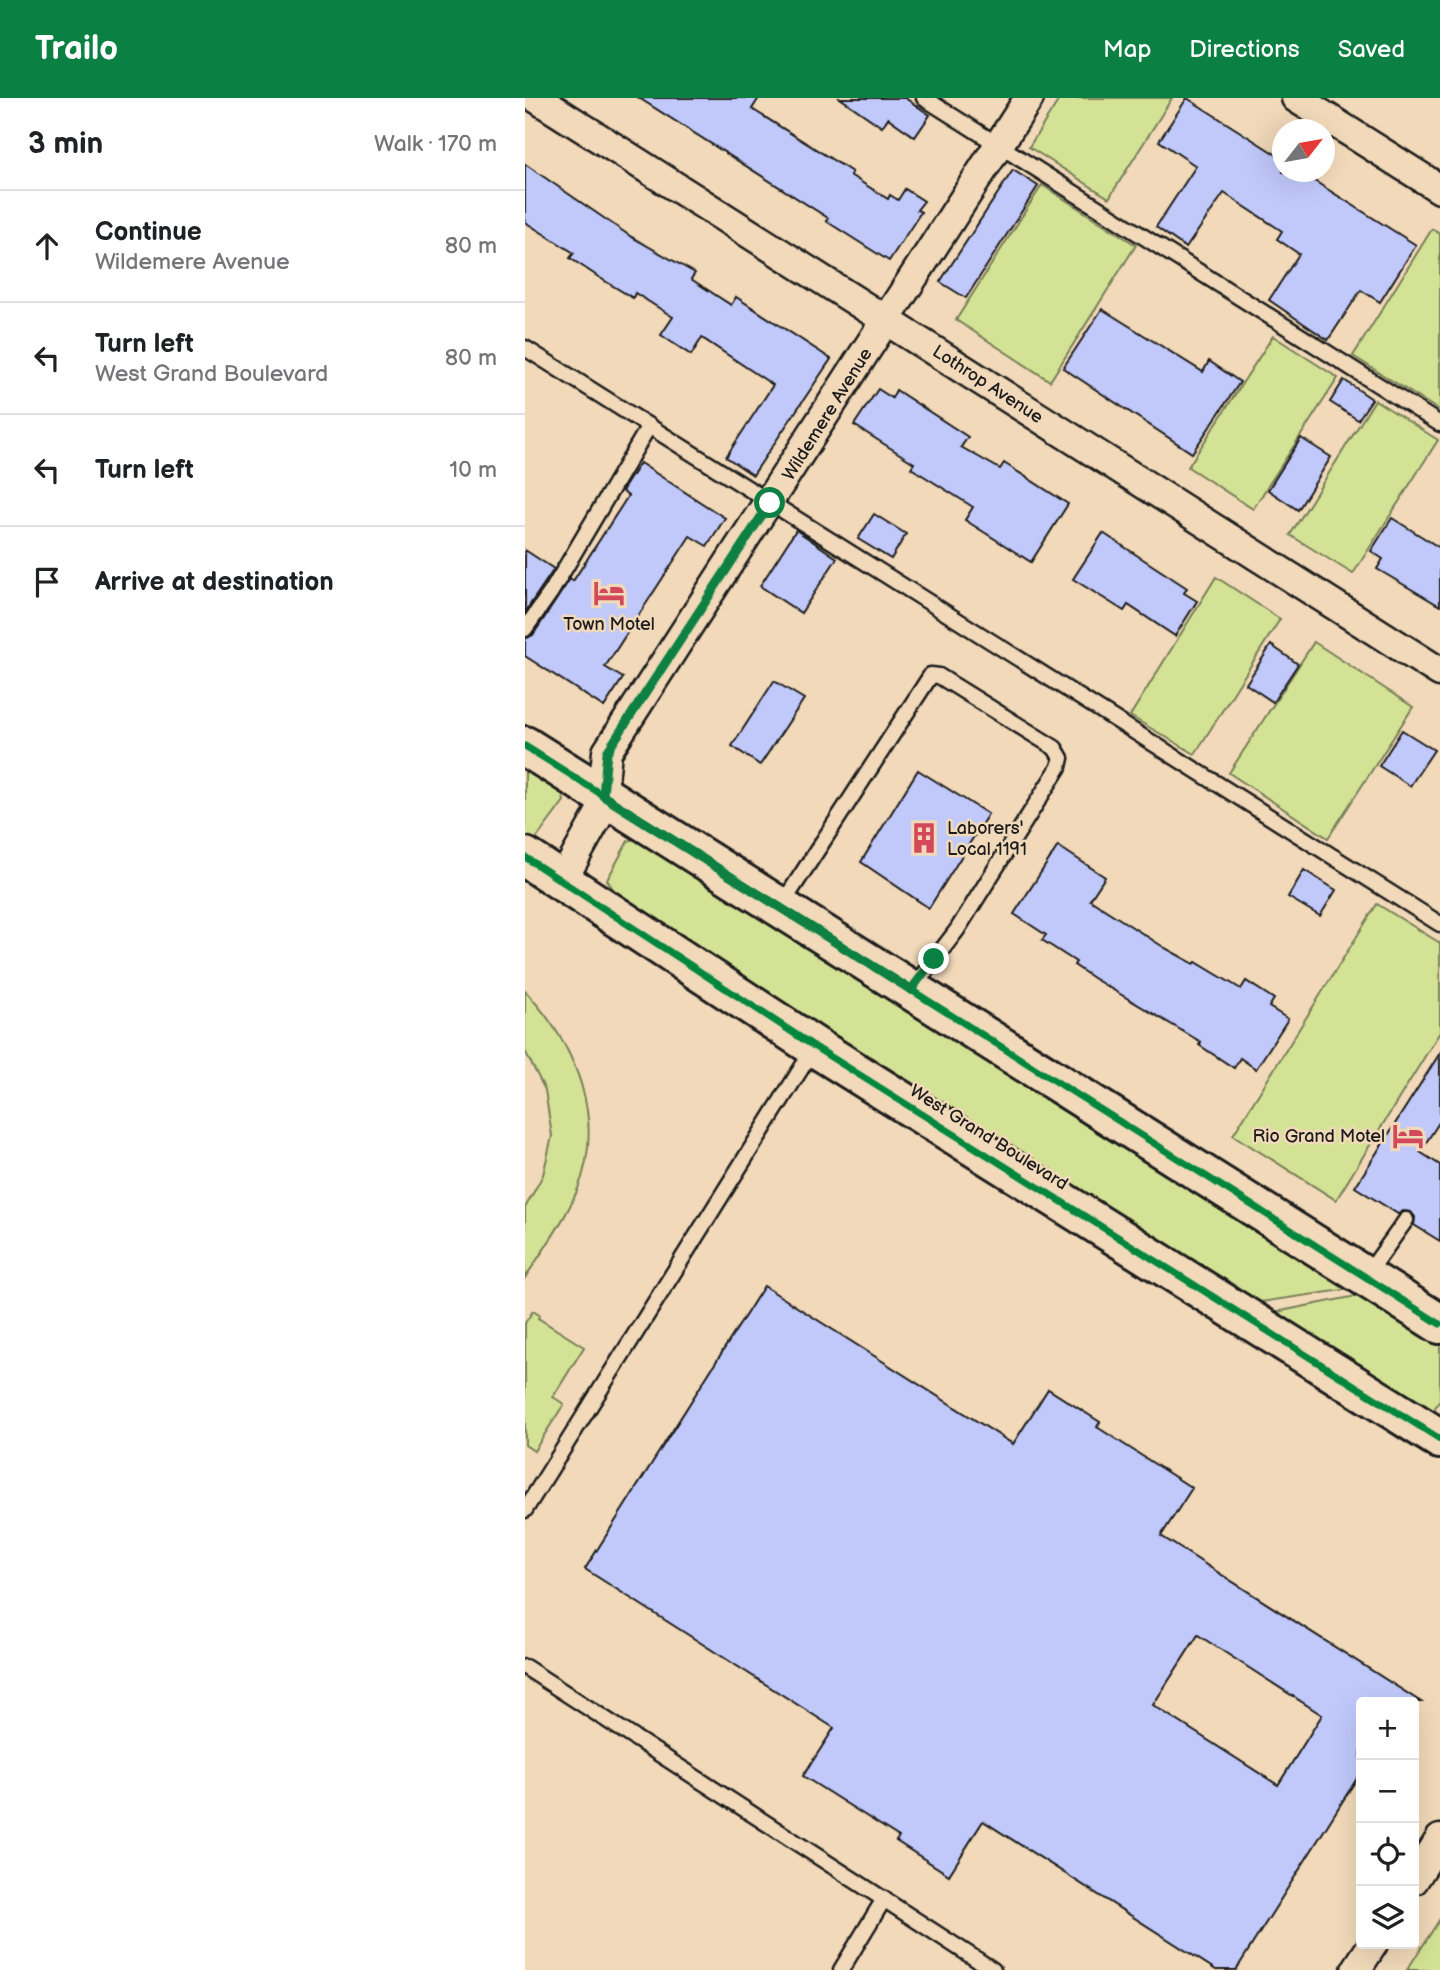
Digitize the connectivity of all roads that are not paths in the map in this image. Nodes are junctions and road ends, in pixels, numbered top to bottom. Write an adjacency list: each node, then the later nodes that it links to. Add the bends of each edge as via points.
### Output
1 (536, 98): 7 (street, Lothrop Avenue)
2 (924, 98): 5 (lane)
3 (1029, 98): 5 (street, Wildemere Avenue)
4 (1296, 98): 6 (street)
5 (999, 146): 7 (street, Wildemere Avenue); 9 (lane)
6 (1440, 189)
7 (887, 319): 11 (street, Wildemere Avenue); 13 (street, Lothrop Avenue)
8 (525, 348): 10 (lane)
9 (1440, 424)
10 (649, 426): 11 (lane); 12 (lane)
11 (770, 503): 15 (street, Wildemere Avenue, via 607,752); 19 (lane)
12 (525, 629)
13 (1440, 672)
14 (525, 746): 15 (main road)
15 (603, 796): 17 (street, Wildemere Avenue, via 601,811); 18 (main road)
16 (525, 857): 17 (main road, West Grand Boulevard)
17 (562, 881): 21 (main road, West Grand Boulevard)
18 (780, 908): 20 (main road); 20 (lane, via 931,676 939,676 1055,748 1061,758 1059,767 957,930)
19 (1440, 924)
20 (911, 990): 23 (main road)
21 (815, 1047): 25 (main road, West Grand Boulevard); 26 (lane)
22 (1406, 1220): 23 (lane)
23 (1365, 1277): 24 (main road)
24 (1440, 1324)
25 (1440, 1438)
26 (525, 1510)
27 (525, 1667): 30 (lane)
28 (1440, 1839): 29 (street)
29 (1419, 1872)
30 (884, 1899): 32 (lane); 33 (lane)
31 (1370, 1949): 34 (street)
32 (841, 1970)
33 (993, 1970)
34 (1356, 1970)

